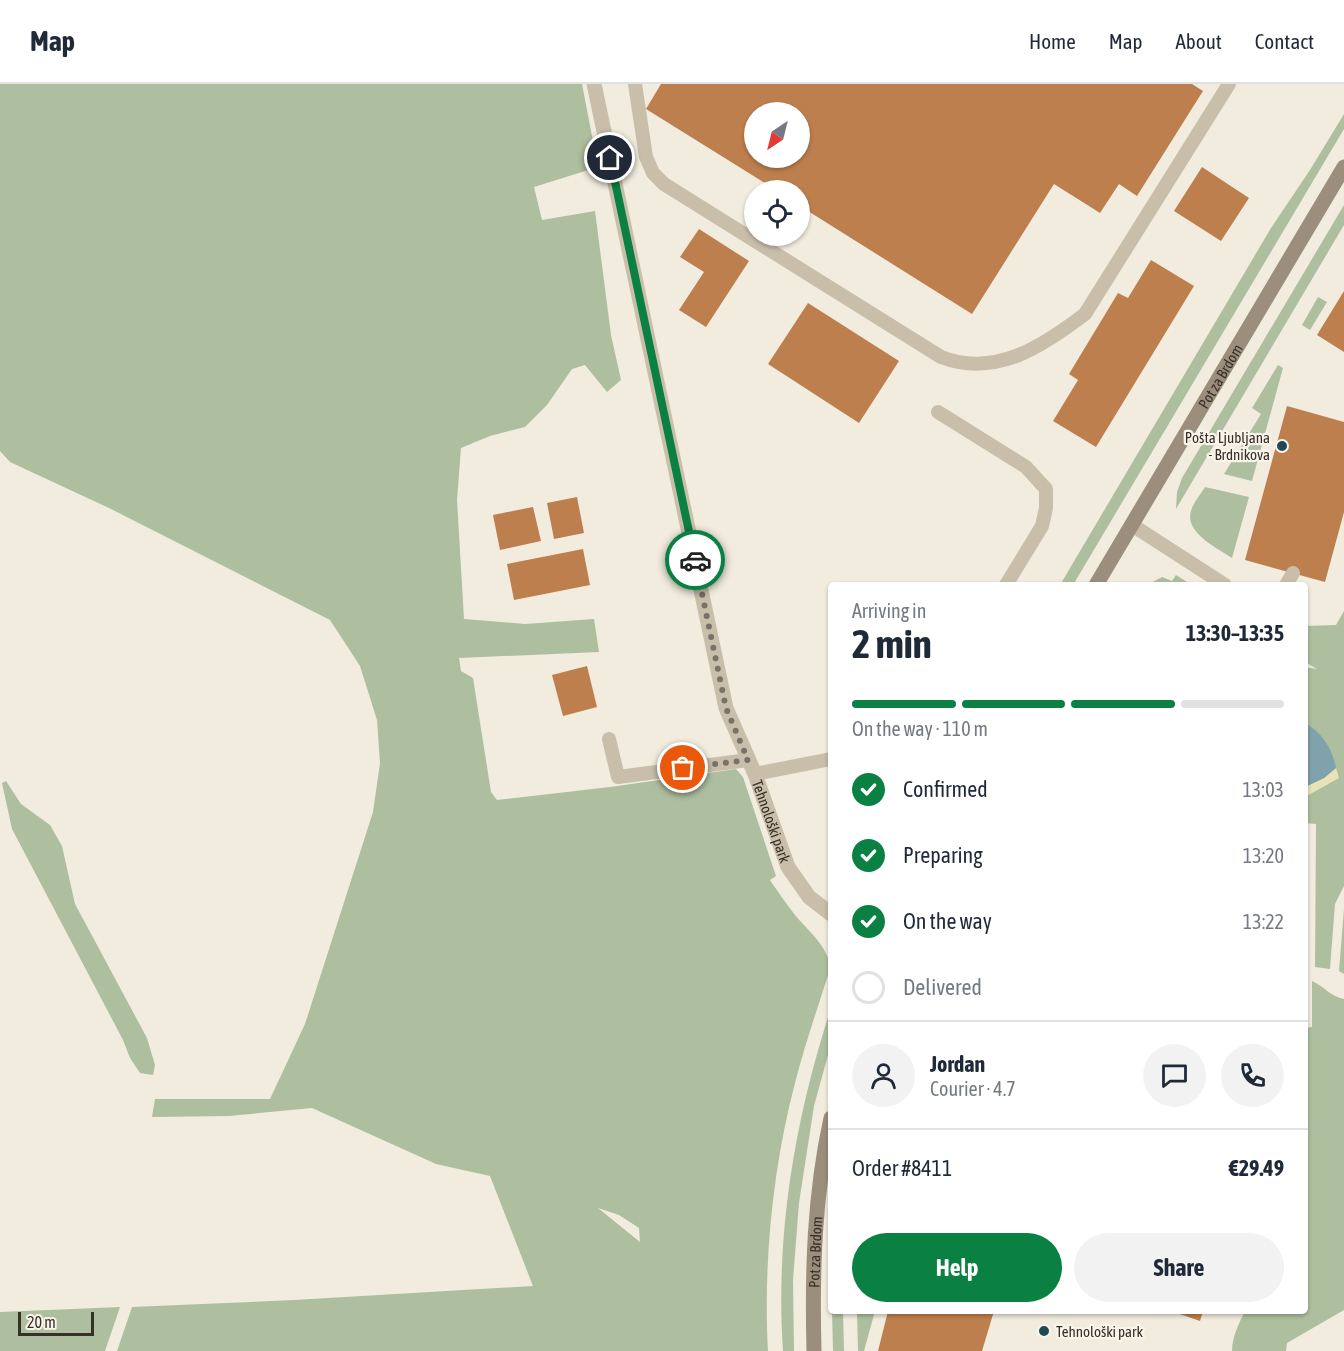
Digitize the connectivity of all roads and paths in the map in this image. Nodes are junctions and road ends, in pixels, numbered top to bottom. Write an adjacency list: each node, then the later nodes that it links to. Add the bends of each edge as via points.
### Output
1 (594, 84): 12 (street, Tehnološki park, via 726,708)
2 (635, 84): 3 (lane, via 646,157 653,173 664,184 940,357 957,363 987,363 1023,354 1051,340 1085,314)
3 (1228, 84)
4 (1344, 167): 6 (main road, Pot za Brdom)
5 (938, 412): 7 (lane, via 1026,467 1047,489 1041,526)
6 (1132, 525): 8 (main road, Pot za Brdom); 9 (lane)
7 (1007, 582)
8 (1098, 582)
9 (1221, 582)
10 (609, 739): 12 (lane, via 618,777)
11 (828, 759): 12 (lane)
12 (752, 767): 13 (street, Tehnološki park, via 783,858 809,897)
13 (828, 912)
14 (828, 1132): 15 (main road, Pot za Brdom, via 817,1204)
15 (813, 1351)

